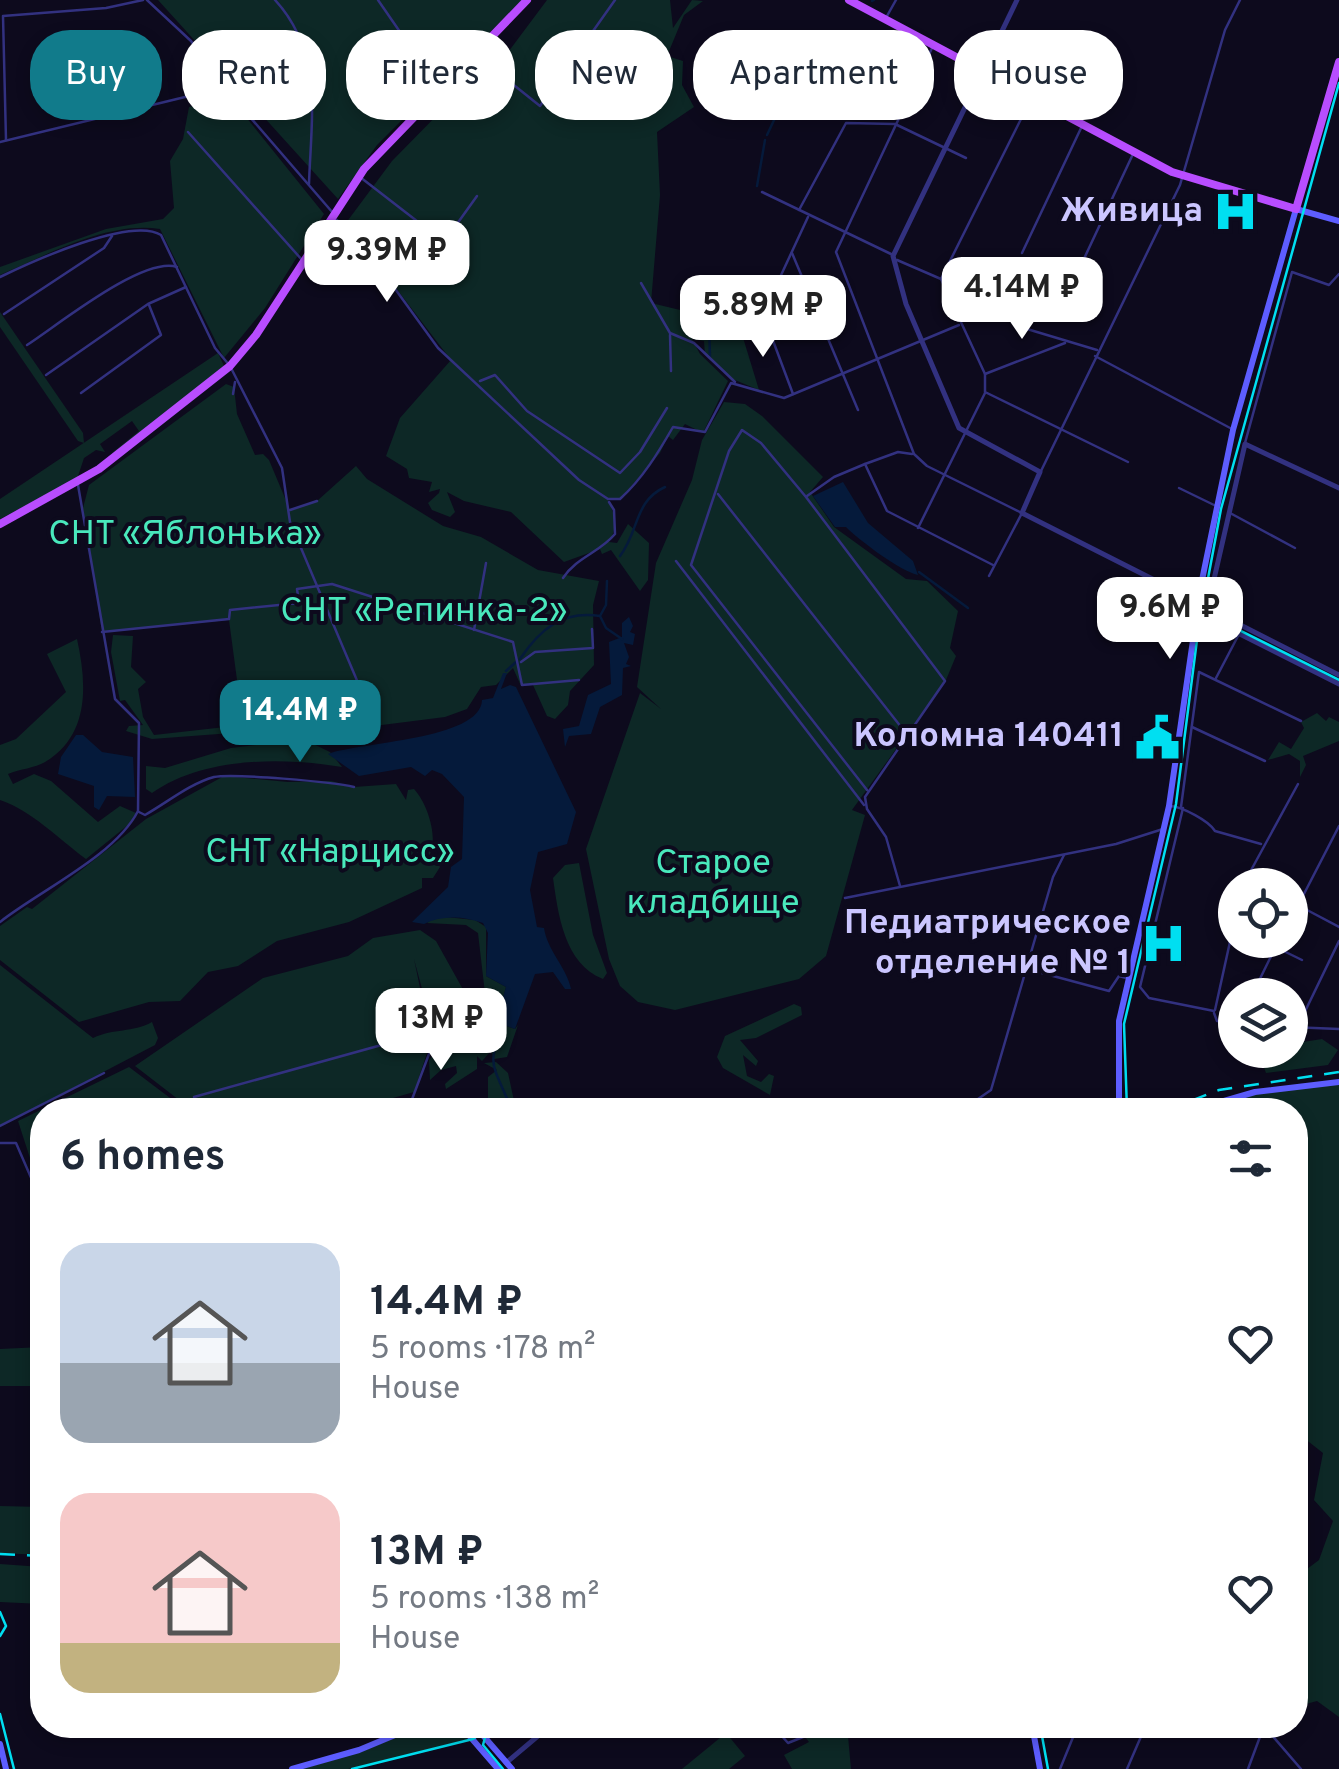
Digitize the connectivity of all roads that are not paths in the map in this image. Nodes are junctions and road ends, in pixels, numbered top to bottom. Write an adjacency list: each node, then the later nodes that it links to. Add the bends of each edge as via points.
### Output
1 (145, 0): 11 (street, via 12,13); 16 (street)
2 (274, 0): 39 (street, via 294,21 312,70)
3 (378, 0): 12 (street)
4 (527, 0): 13 (main road)
5 (616, 0): 20 (street, via 540,106)
6 (849, 0): 10 (main road)
7 (896, 0): 10 (street)
8 (1017, 0): 15 (street)
9 (1240, 0): 38 (street, via 1225,30)
10 (884, 19): 14 (main road)
11 (0, 20): 18 (street)
12 (399, 30)
13 (501, 30)
14 (904, 30)
15 (1002, 30)
16 (182, 33)
17 (1339, 62): 42 (main road)
18 (6, 64): 19 (street); 22 (street)
19 (0, 66)
20 (515, 86)
21 (182, 97): 32 (street)
22 (3, 105): 32 (street)
23 (252, 120): 39 (street)
24 (414, 120): 37 (main road)
25 (897, 120): 29 (street)
26 (957, 120): 34 (street)
27 (1021, 120): 57 (street)
28 (1074, 120): 30 (main road)
29 (895, 124): 34 (street); 43 (street, via 846,123); 47 (street)
30 (1083, 125): 35 (main road); 50 (street)
31 (188, 132): 52 (street)
32 (6, 140): 33 (street)
33 (0, 142)
34 (944, 148): 36 (street); 51 (street)
35 (1134, 152): 38 (main road); 56 (street)
36 (966, 158)
37 (359, 176): 41 (street, via 444,242); 44 (main road)
38 (1183, 177): 42 (main road); 67 (street)
39 (309, 186): 44 (street)
40 (762, 192): 43 (street)
41 (476, 196)
42 (1296, 209): 46 (main road); 84 (main road)
43 (799, 210): 45 (street)
44 (334, 215): 52 (main road); 75 (street, via 434,342)
45 (808, 215): 47 (street); 49 (street)
46 (1339, 222)
47 (845, 232): 51 (street); 68 (street, via 836,252)
48 (112, 235): 53 (street, via 154,231); 55 (street); 61 (street, via 104,248)
49 (792, 252): 71 (street); 80 (street, via 763,314)
50 (1022, 253)
51 (893, 256): 57 (street); 64 (street)
52 (304, 262): 69 (main road)
53 (178, 268): 59 (street); 66 (street, via 158,265 132,277)
54 (1339, 274): 86 (street, via 1329,284 1292,272)
55 (0, 277)
56 (1075, 278)
57 (941, 279): 62 (street); 65 (street, via 1027,329)
58 (640, 283): 63 (street)
59 (187, 287): 60 (street); 69 (street)
60 (148, 304): 73 (street); 78 (street, via 162,334)
61 (4, 314)
62 (960, 326): 64 (street); 72 (street)
63 (670, 334): 70 (street); 76 (street, via 694,343)
64 (922, 341): 68 (street); 85 (street)
65 (1070, 341): 67 (street); 72 (street)
66 (27, 346)
67 (1096, 353): 83 (street); 84 (street)
68 (880, 358): 71 (street); 88 (street)
69 (230, 366): 74 (street); 94 (main road)
70 (672, 371)
71 (844, 374): 80 (street); 82 (street)
72 (985, 374): 77 (street)
73 (46, 375)
74 (235, 382): 79 (street); 102 (street, via 282,468)
75 (478, 382): 87 (street, via 496,375 527,411 620,473); 99 (street, via 558,462)
76 (735, 383): 80 (street, via 774,398); 89 (street, via 723,392 705,432 673,427)
77 (985, 392): 83 (street); 85 (street)
78 (81, 394)
79 (232, 394)
80 (793, 395)
81 (667, 408): 87 (street)
82 (858, 410)
83 (1061, 430): 90 (street); 92 (street)
84 (1233, 430): 101 (main road)
85 (964, 434): 92 (street); 93 (street)
86 (1245, 444): 96 (street); 104 (street)
87 (640, 452): 89 (street)
88 (914, 454): 91 (street, via 898,452); 93 (street)
89 (653, 462): 99 (street, via 620,499)
90 (1128, 462)
91 (864, 464): 98 (street); 106 (street, via 887,511)
92 (1040, 472): 103 (street)
93 (945, 476): 103 (street); 106 (street)
94 (77, 483): 105 (main road); 117 (street)
95 (1179, 488): 101 (street)
96 (1339, 488)
97 (717, 493): 98 (street, via 728,451 746,429); 127 (street); 131 (street, via 691,565)
98 (806, 498): 131 (street, via 944,681)
99 (608, 499): 112 (street, via 614,534)
100 (317, 501): 102 (street)
101 (1217, 506): 104 (street); 114 (main road)
102 (290, 510): 113 (street)
103 (1022, 513): 110 (street); 114 (street)
104 (1229, 513): 107 (street); 120 (street, via 1210,597 1214,611)
105 (0, 524)
106 (918, 528): 110 (street)
107 (1295, 548)
108 (676, 561): 134 (street)
109 (486, 563): 116 (street)
110 (994, 566): 111 (street)
111 (990, 576)
112 (563, 578)
113 (316, 586): 116 (street, via 332,584); 117 (street, via 297,589 299,603 230,610 229,619); 124 (street)
114 (1197, 607): 118 (street); 132 (main road)
115 (592, 629): 119 (street, via 593,648 534,652)
116 (474, 630): 119 (street, via 515,644)
117 (102, 632): 135 (street, via 115,699 139,722)
118 (1240, 633): 121 (street); 123 (street)
119 (520, 662): 122 (street, via 523,686)
120 (1339, 675)
121 (1215, 679): 125 (street); 126 (street, via 1199,672)
122 (579, 680)
123 (1339, 684)
124 (366, 715)
125 (1300, 721)
126 (1190, 727): 128 (street); 133 (street)
127 (905, 732)
128 (1265, 761)
129 (1298, 784): 138 (street)
130 (354, 787): 135 (street, via 331,780 224,776 190,786 145,815)
131 (866, 790): 134 (street)
132 (1169, 806): 133 (street); 137 (main road)
133 (1182, 808): 138 (street, via 1214,831); 154 (street, via 1140,987 1149,998)
134 (867, 810): 141 (street, via 886,837)
135 (138, 811): 145 (street, via 87,860)
136 (1339, 826): 142 (street)
137 (1164, 828): 139 (street); 152 (main road)
138 (1264, 845): 140 (street)
139 (1064, 854): 141 (street); 151 (street)
140 (1252, 868)
141 (900, 886): 143 (street)
142 (1308, 886)
143 (844, 898)
144 (1308, 911): 146 (street)
145 (0, 922)
146 (1339, 926)
147 (1339, 941): 153 (street)
148 (1226, 958): 154 (street)
149 (1298, 958): 150 (street)
150 (1302, 960)
151 (1026, 969): 152 (street, via 1108,992 1119,976); 163 (street, via 992,1090)
152 (1127, 979): 164 (main road, via 1118,1021)
153 (1308, 1005)
154 (1214, 1011): 155 (street)
155 (1218, 1020)
156 (1308, 1028): 157 (street)
157 (1339, 1028)
158 (104, 1074): 161 (street)
159 (1339, 1082): 165 (main road)
160 (194, 1097): 162 (street, via 432,1030)
161 (56, 1098)
162 (412, 1098)
163 (980, 1098)
164 (1118, 1098)
165 (1234, 1098)
166 (30, 1111): 167 (street)
167 (0, 1126)
168 (0, 1143): 169 (street, via 16,1143)
169 (30, 1176)
170 (388, 1738): 183 (main road)
171 (472, 1738): 184 (main road)
172 (488, 1738): 181 (main road)
173 (537, 1738): 181 (street)
174 (1034, 1738): 185 (main road)
175 (1073, 1738): 186 (street)
176 (1140, 1738): 187 (street)
177 (1260, 1738): 188 (street)
178 (1274, 1738): 189 (street)
179 (0, 1744): 180 (main road)
180 (2, 1760): 182 (main road)
181 (509, 1766)
182 (6, 1769)
183 (292, 1769)
184 (498, 1769)
185 (1040, 1769)
186 (1060, 1769)
187 (1127, 1769)
188 (1248, 1769)
189 (1301, 1769)

